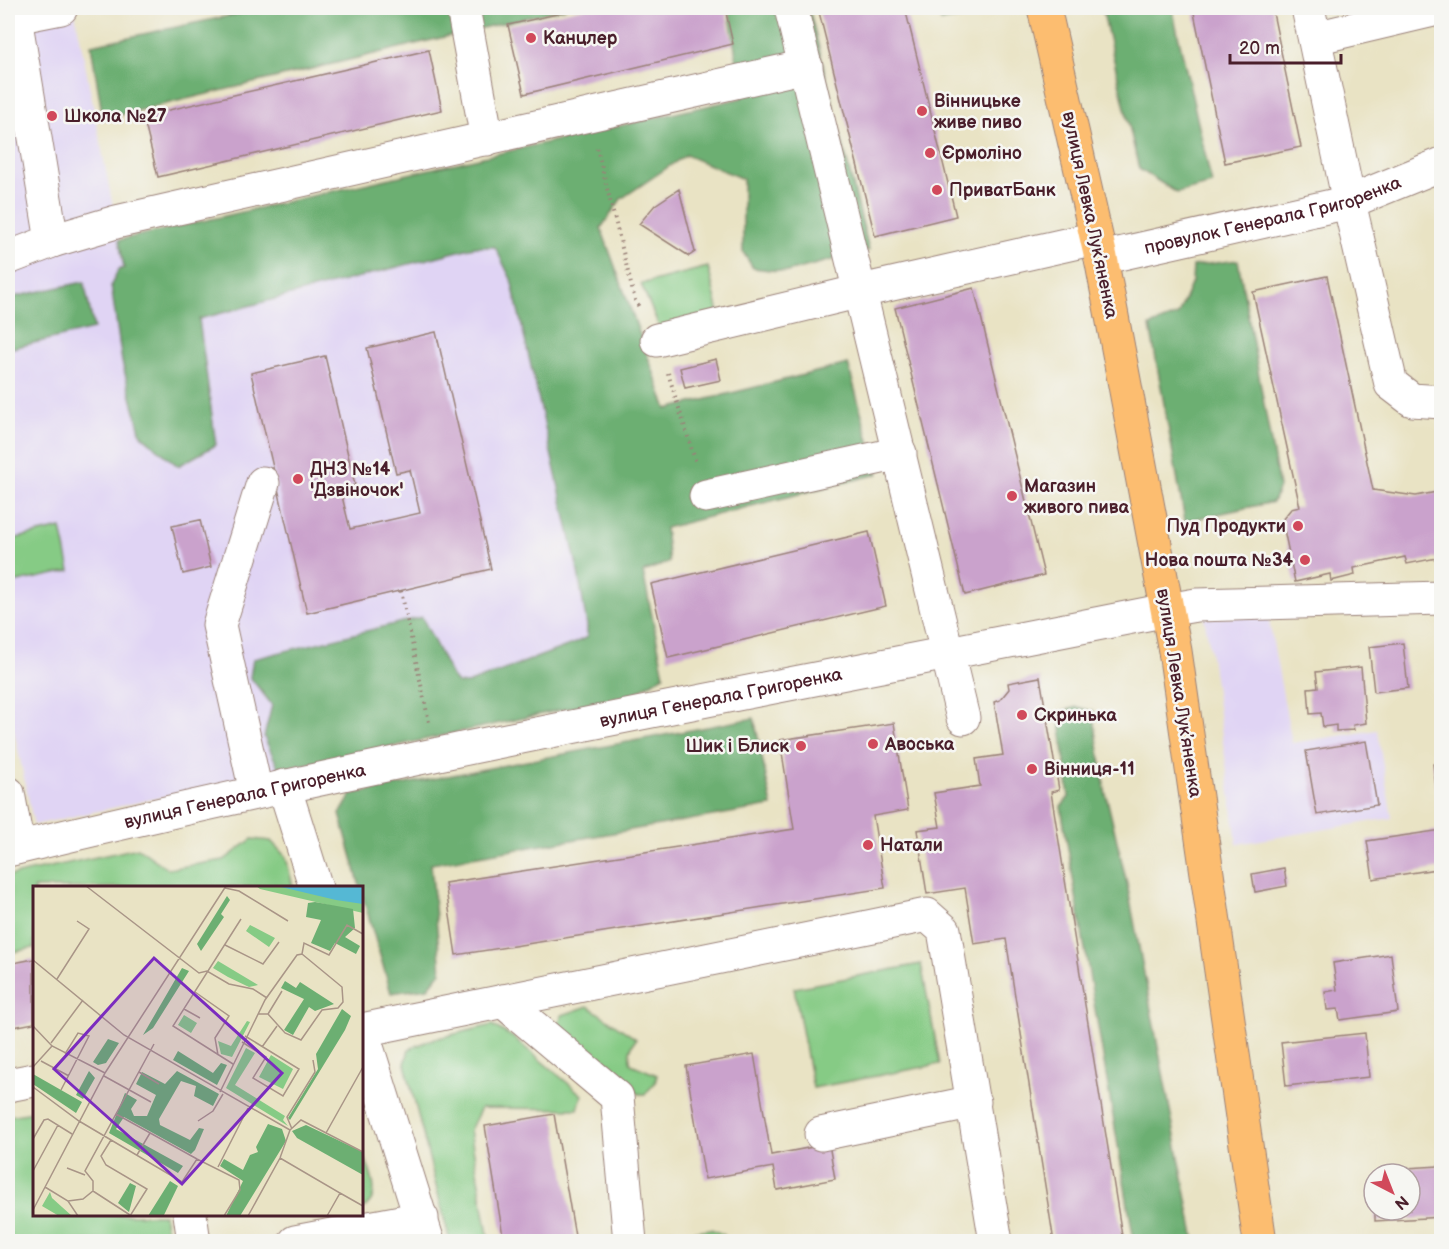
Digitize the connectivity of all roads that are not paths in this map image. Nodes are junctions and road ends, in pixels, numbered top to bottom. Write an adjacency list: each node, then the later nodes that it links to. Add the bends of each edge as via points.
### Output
1 (61, 8): 11 (street, via 15,17)
2 (463, 8): 8 (street)
3 (791, 8): 7 (street)
4 (1044, 8): 12 (main road, вулиця Левка Лукʼяненка)
5 (1442, 8): 6 (street)
6 (1311, 23): 10 (street)
7 (806, 66): 8 (street); 14 (street)
8 (487, 139): 11 (street, via 116,222)
9 (1442, 164): 10 (street, провулок Генерала Григоренка)
10 (1349, 202): 12 (street, провулок Генерала Григоренка); 16 (street, via 1391,384 1412,400)
11 (52, 241): 13 (street)
12 (1099, 248): 14 (street, провулок Генерала Григоренка); 21 (main road, вулиця Левка Лукʼяненка)
13 (8, 258)
14 (861, 291): 15 (street, провулок Генерала Григоренка); 17 (street)
15 (657, 340)
16 (1442, 402)
17 (900, 453): 19 (street); 22 (street)
18 (263, 483): 24 (street, via 219,625)
19 (706, 496)
20 (1442, 598): 21 (street, вулиця Генерала Григоренка, via 1196,604)
21 (1167, 610): 22 (street, вулиця Генерала Григоренка); 41 (main road, вулиця Левка Лукʼяненка)
22 (948, 651): 23 (street); 24 (street, вулиця Генерала Григоренка)
23 (963, 718)
24 (270, 789): 26 (street, вулиця Генерала Григоренка); 27 (street)
25 (8, 793): 26 (street)
26 (13, 849)
27 (315, 886)
28 (503, 1001): 29 (street); 33 (street, via 927,915 944,930); 39 (street, via 617,1097)
29 (363, 1030)
30 (363, 1033): 36 (street)
31 (33, 1080): 32 (street)
32 (8, 1084)
33 (974, 1102): 34 (street); 40 (street)
34 (821, 1134)
35 (190, 1216): 37 (street)
36 (425, 1230): 38 (street)
37 (194, 1242)
38 (295, 1242)
39 (630, 1242)
40 (996, 1242)
41 (1260, 1242)

